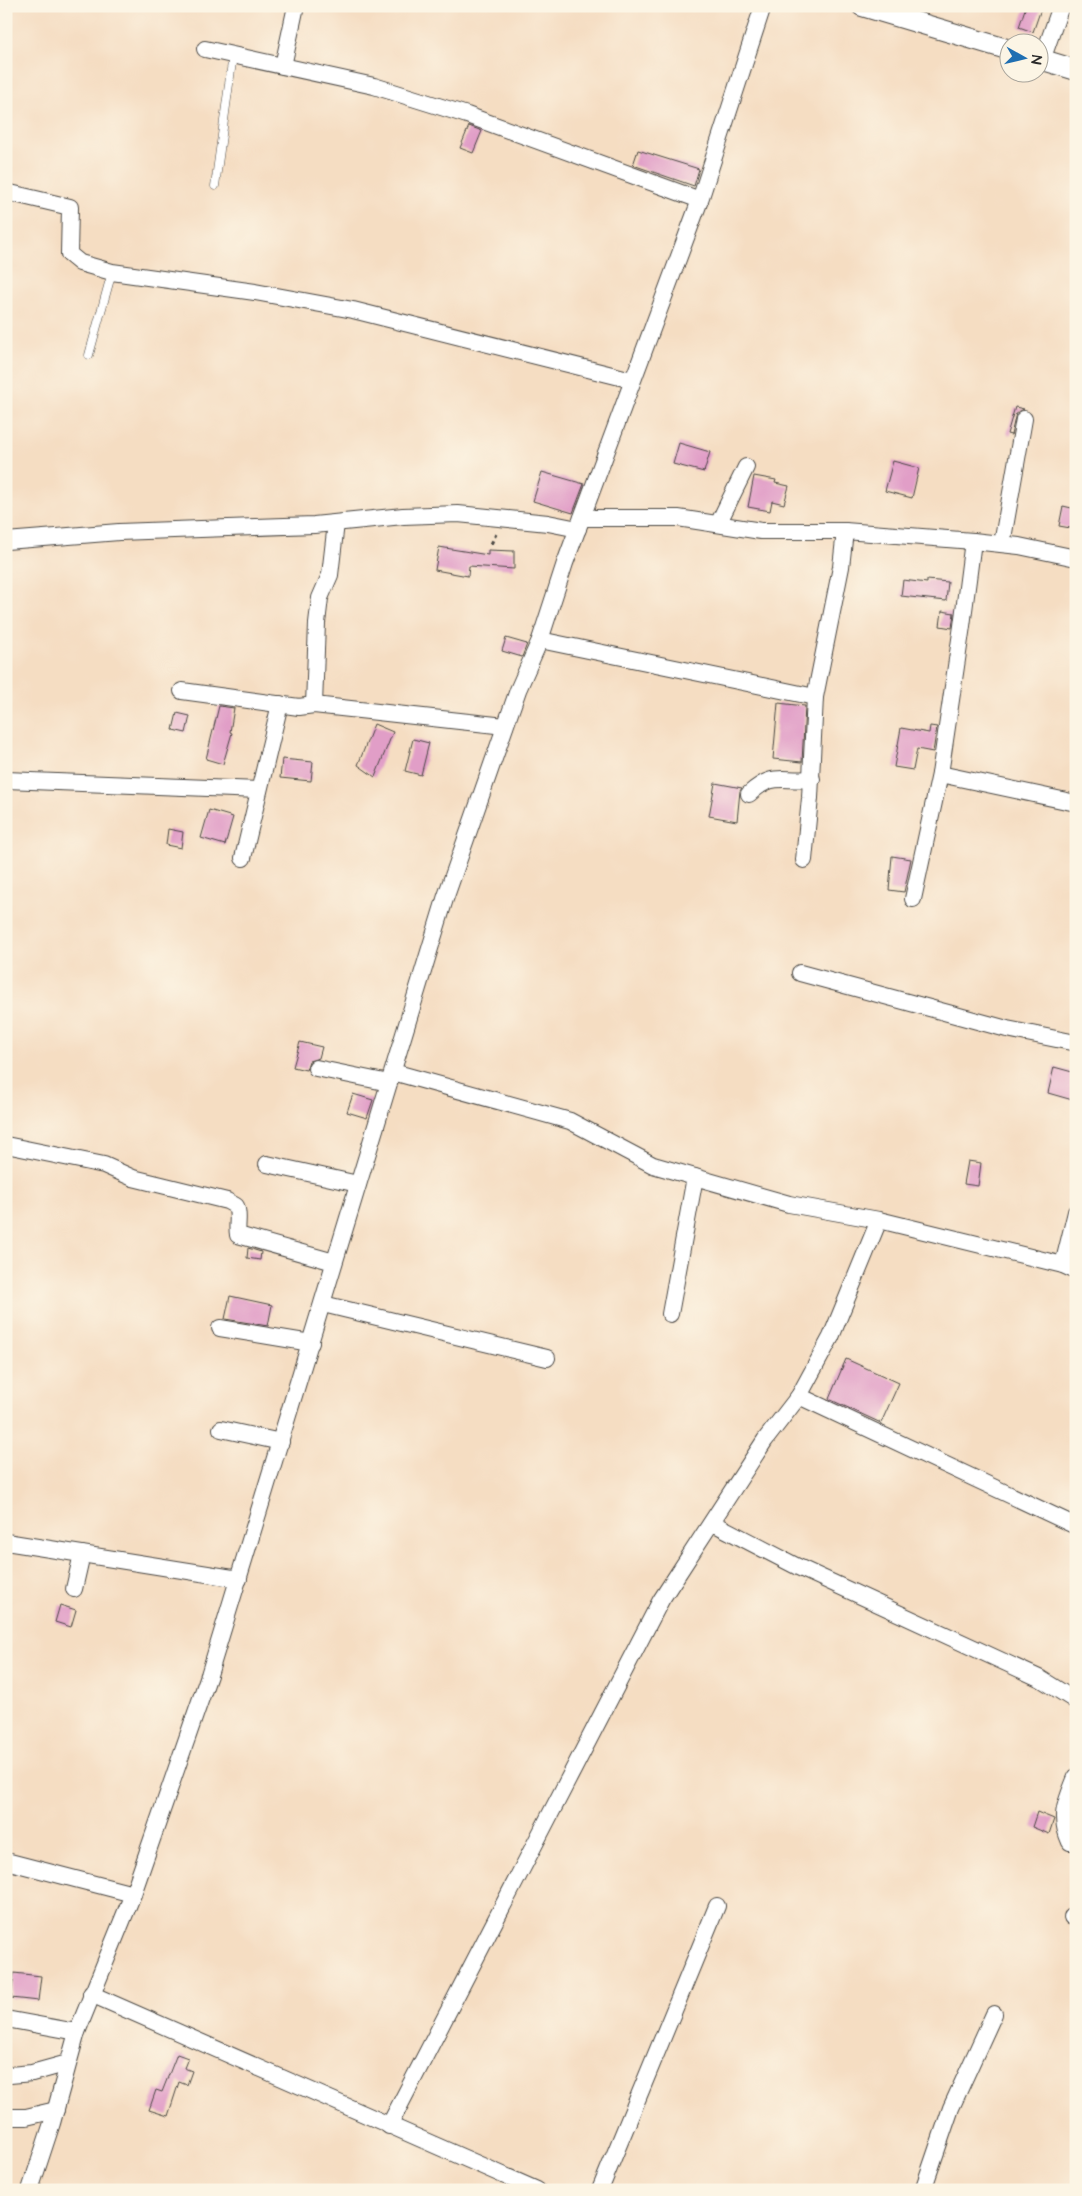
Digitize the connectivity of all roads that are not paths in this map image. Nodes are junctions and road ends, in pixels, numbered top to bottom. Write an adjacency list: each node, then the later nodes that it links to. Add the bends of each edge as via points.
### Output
1 (296, 6): 10 (street)
2 (763, 6): 14 (street)
3 (862, 6): 6 (street)
4 (1061, 6): 5 (street)
5 (1050, 36)
6 (1000, 47)
7 (205, 49): 8 (street)
8 (233, 55): 10 (street); 12 (lane)
9 (1050, 63): 11 (street)
10 (283, 66): 14 (street, via 374,86 468,115)
11 (1076, 70)
12 (216, 186)
13 (6, 192): 15 (street, via 70,207 69,254 80,262)
14 (700, 200): 17 (street)
15 (112, 272): 16 (lane); 17 (street, via 255,292 353,310)
16 (89, 355)
17 (632, 380): 21 (street)
18 (1024, 419): 26 (street)
19 (746, 467): 22 (street)
20 (336, 523): 21 (street, via 458,514); 24 (street, via 119,532); 32 (street, via 330,575 320,598 317,622)
21 (580, 523): 22 (street, via 678,518); 28 (street)
22 (718, 524): 23 (street, via 761,531)
23 (845, 531): 25 (street); 30 (street)
24 (6, 541)
25 (973, 541): 26 (street); 34 (street)
26 (1002, 544): 27 (street)
27 (1076, 558)
28 (540, 640): 30 (street); 33 (street)
29 (182, 691): 31 (street)
30 (816, 697): 35 (street)
31 (280, 704): 32 (street); 37 (street)
32 (314, 705): 33 (street)
33 (506, 726): 46 (street, via 445,899)
34 (940, 774): 39 (street); 42 (street)
35 (812, 779): 38 (street, via 775,778 763,782); 41 (street)
36 (6, 780): 37 (street)
37 (259, 790): 40 (street)
38 (750, 794)
39 (1076, 803)
40 (243, 858)
41 (804, 860)
42 (913, 899)
43 (800, 973): 44 (street, via 1007,1029)
44 (1076, 1043)
45 (316, 1068): 46 (street)
46 (391, 1078): 49 (street, via 570,1121 653,1165); 50 (street)
47 (6, 1145): 53 (street, via 104,1165 133,1178 220,1199 236,1206 240,1215 238,1234)
48 (267, 1164): 50 (street)
49 (695, 1177): 52 (street, via 789,1204); 56 (street)
50 (358, 1184): 53 (street)
51 (1075, 1216): 54 (street)
52 (879, 1220): 54 (street); 60 (street, via 831,1337)
53 (334, 1262): 55 (street)
54 (1069, 1268)
55 (323, 1304): 58 (street); 59 (street)
56 (670, 1314)
57 (220, 1328): 58 (street)
58 (311, 1343): 62 (street)
59 (547, 1358)
60 (799, 1396): 63 (street, via 765,1440); 64 (street)
61 (221, 1429): 62 (street)
62 (281, 1442): 67 (street)
63 (712, 1523): 69 (street, via 796,1566 1041,1679); 83 (street, via 661,1600)
64 (1076, 1526)
65 (6, 1542): 66 (street)
66 (82, 1554): 67 (street); 68 (street)
67 (239, 1579): 73 (street)
68 (74, 1589)
69 (1076, 1701)
70 (1076, 1777): 71 (street, via 1063,1814 1064,1830)
71 (1070, 1842)
72 (6, 1861): 73 (street)
73 (133, 1894): 75 (street)
74 (717, 1906): 86 (street)
75 (91, 1994): 78 (street); 83 (street)
76 (994, 2014): 87 (street, via 951,2108)
77 (6, 2019): 78 (street)
78 (77, 2032): 79 (street)
79 (68, 2063): 80 (street); 81 (street)
80 (10, 2075)
81 (56, 2110): 82 (street); 84 (street)
82 (6, 2118)
83 (389, 2126): 85 (street)
84 (30, 2190)
85 (537, 2190)
86 (600, 2190)
87 (923, 2190)

